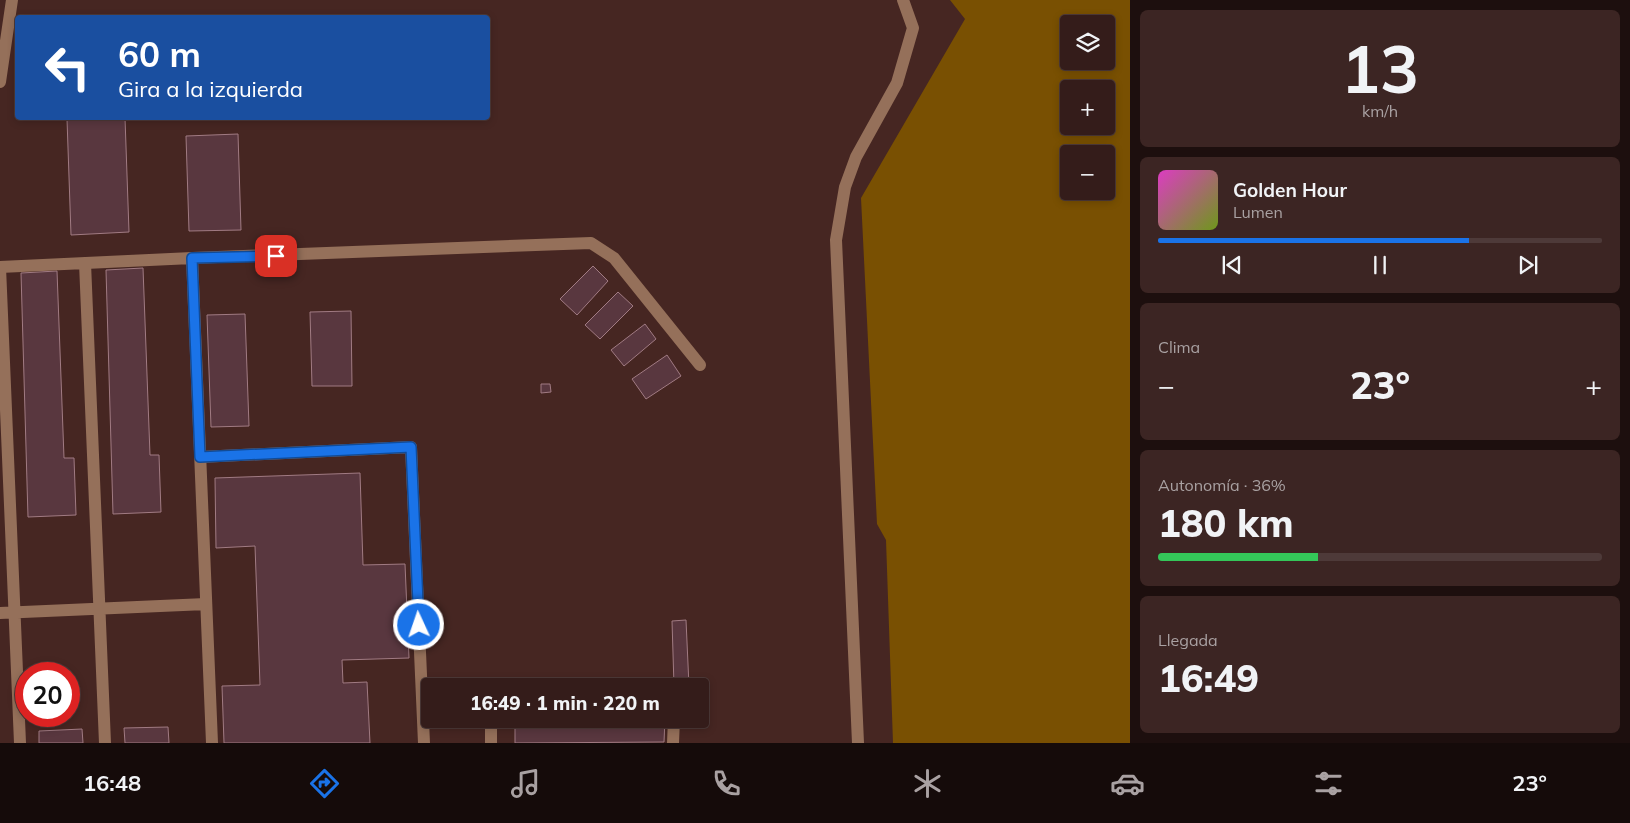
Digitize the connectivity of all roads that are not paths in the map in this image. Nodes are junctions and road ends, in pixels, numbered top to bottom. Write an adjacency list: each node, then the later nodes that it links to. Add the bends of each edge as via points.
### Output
1 (12, 0): 3 (lane)
2 (903, 0): 21 (lane, via 913,28 897,83 856,157 845,187 836,240)
3 (0, 82)
4 (192, 258): 5 (lane); 7 (lane, via 591,243 614,258); 8 (lane)
5 (84, 263): 6 (lane); 10 (lane)
6 (0, 267): 12 (lane)
7 (700, 365)
8 (200, 457): 9 (lane); 18 (lane, via 411,447)
9 (206, 604): 10 (lane); 17 (lane)
10 (99, 608): 12 (lane); 16 (lane)
11 (0, 612): 12 (lane)
12 (14, 612): 15 (lane)
13 (491, 728): 19 (lane)
14 (674, 728): 20 (lane)
15 (20, 743)
16 (105, 743)
17 (212, 743)
18 (424, 743)
19 (491, 743)
20 (673, 743)
21 (858, 743)

